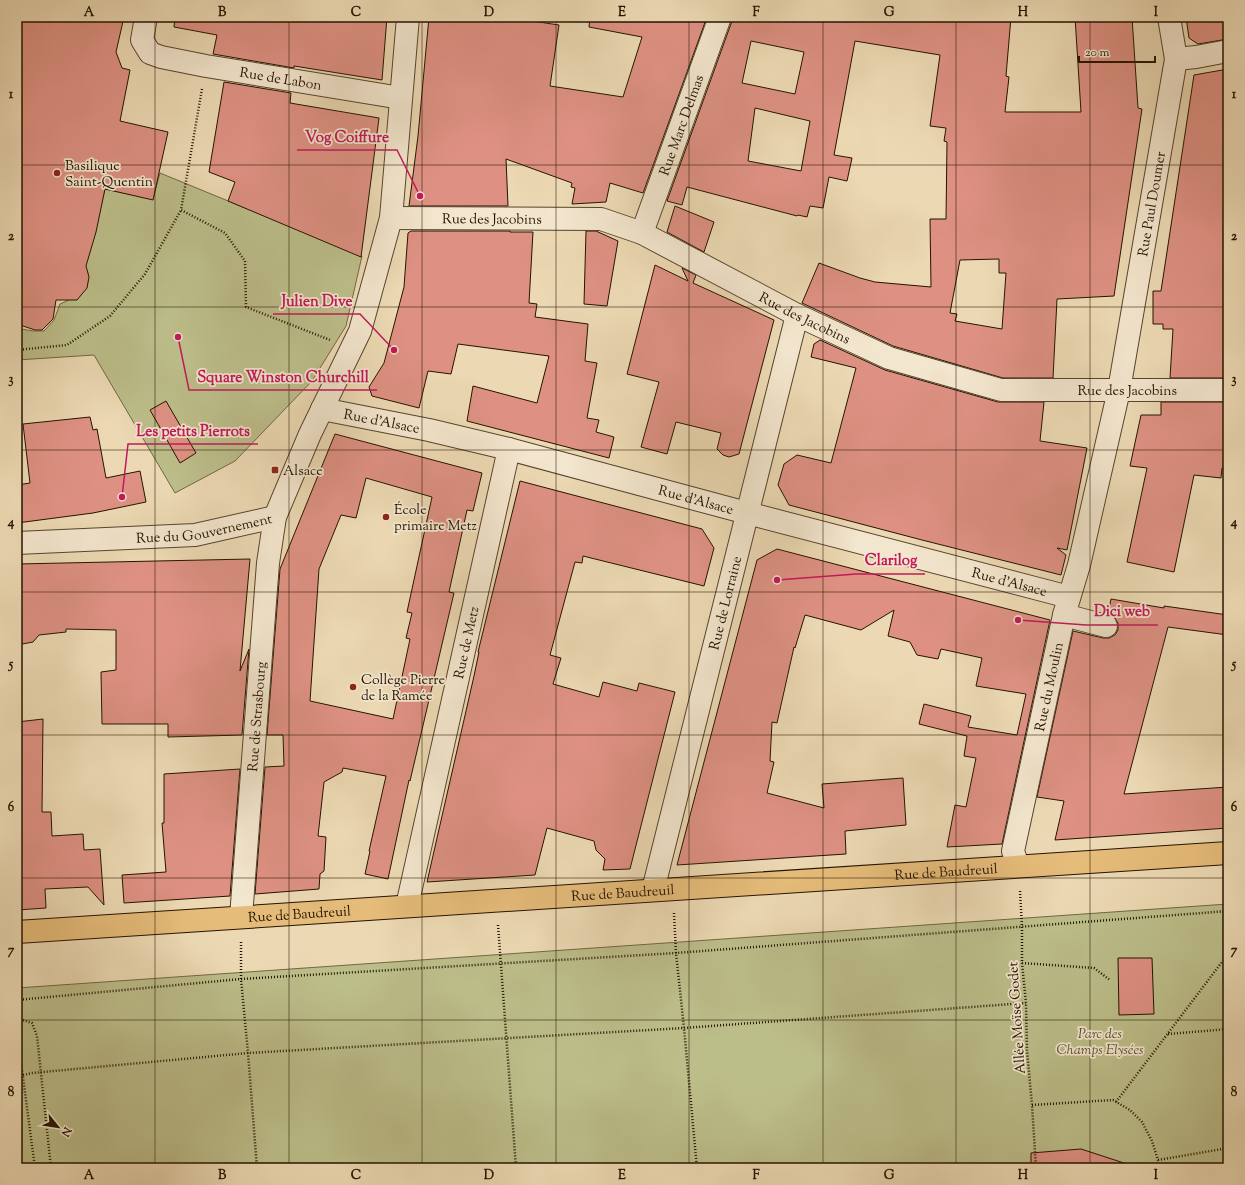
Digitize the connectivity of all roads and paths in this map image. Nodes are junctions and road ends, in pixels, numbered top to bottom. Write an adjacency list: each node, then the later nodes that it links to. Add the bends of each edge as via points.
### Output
1 (146, 17): 7 (street, Rue de Labon, via 142,40 150,54)
2 (408, 17): 8 (street, Rue du Gouvernement)
3 (720, 17): 11 (street, Rue Marc Delmas)
4 (1169, 17): 6 (street, Rue Paul Doumer)
5 (1228, 51): 6 (street, via 1196,58)
6 (1176, 59): 15 (street, Rue Paul Doumer)
7 (206, 66): 8 (street, Rue de Labon); 9 (path)
8 (402, 98): 10 (street, Rue du Gouvernement)
9 (181, 210): 13 (path, via 226,233 245,261 246,307); 14 (path, via 145,274 110,316 67,345)
10 (391, 218): 11 (street, Rue des Jacobins, via 601,219); 17 (street, Rue du Gouvernement, via 360,331)
11 (642, 233): 12 (street, Rue des Jacobins)
12 (797, 315): 15 (street, Rue des Jacobins, via 889,358 1001,390); 19 (street, Rue de Lorraine)
13 (336, 342)
14 (17, 350)
15 (1119, 390): 16 (street, Rue des Jacobins); 22 (street, Rue du Moulin, via 1079,565)
16 (1228, 390)
17 (322, 409): 18 (street, Rue d'Alsace); 20 (street, Rue du Gouvernement)
18 (509, 449): 19 (street, Rue d'Alsace); 28 (street, Rue de Metz)
19 (748, 513): 22 (street, Rue d'Alsace); 26 (street, Rue de Lorraine)
20 (275, 517): 21 (street, Rue du Gouvernement, via 195,535); 30 (street, Rue de Strasbourg, via 268,563)
21 (17, 543)
22 (1067, 606): 23 (street, Rue d'Alsace); 25 (street, Rue du Moulin, via 1013,851)
23 (1106, 626)
24 (1228, 853): 25 (main road, Rue de Baudreuil)
25 (1018, 866): 26 (main road, Rue de Baudreuil); 31 (path, Allée Moïse Godet)
26 (663, 890): 27 (main road, Rue de Baudreuil); 33 (path)
27 (497, 900): 28 (main road, Rue de Baudreuil); 35 (path)
28 (407, 906): 30 (main road, Rue de Baudreuil)
29 (1228, 911): 31 (path)
30 (241, 917): 32 (main road, Rue de Baudreuil); 37 (path)
31 (1022, 927): 33 (path); 36 (path, Allée Moïse Godet)
32 (17, 932)
33 (676, 953): 35 (path); 42 (path)
34 (1228, 954): 45 (path)
35 (501, 963): 37 (path); 46 (path)
36 (1022, 963): 38 (path, via 1094,968); 40 (path, Allée Moïse Godet)
37 (241, 979): 39 (path); 47 (path)
38 (1110, 980)
39 (17, 1000)
40 (1026, 1003): 42 (path); 51 (path, Allée Moïse Godet)
41 (17, 1021): 48 (path, via 32,1023 38,1036)
42 (684, 1028): 46 (path); 58 (path)
43 (1228, 1029): 45 (path)
44 (17, 1032): 49 (path)
45 (1168, 1034): 50 (path)
46 (507, 1038): 47 (path); 57 (path)
47 (248, 1053): 48 (path); 56 (path)
48 (41, 1072): 49 (path); 55 (path)
49 (23, 1075): 54 (path)
50 (1116, 1102): 51 (path, via 1113,1100); 53 (path, via 1130,1110 1142,1122)
51 (1032, 1105): 59 (path, Allée Moïse Godet)
52 (1228, 1148): 53 (path)
53 (1158, 1160): 60 (path)
54 (35, 1168)
55 (51, 1168)
56 (258, 1168)
57 (516, 1168)
58 (697, 1168)
59 (1036, 1168)
60 (1156, 1168)

